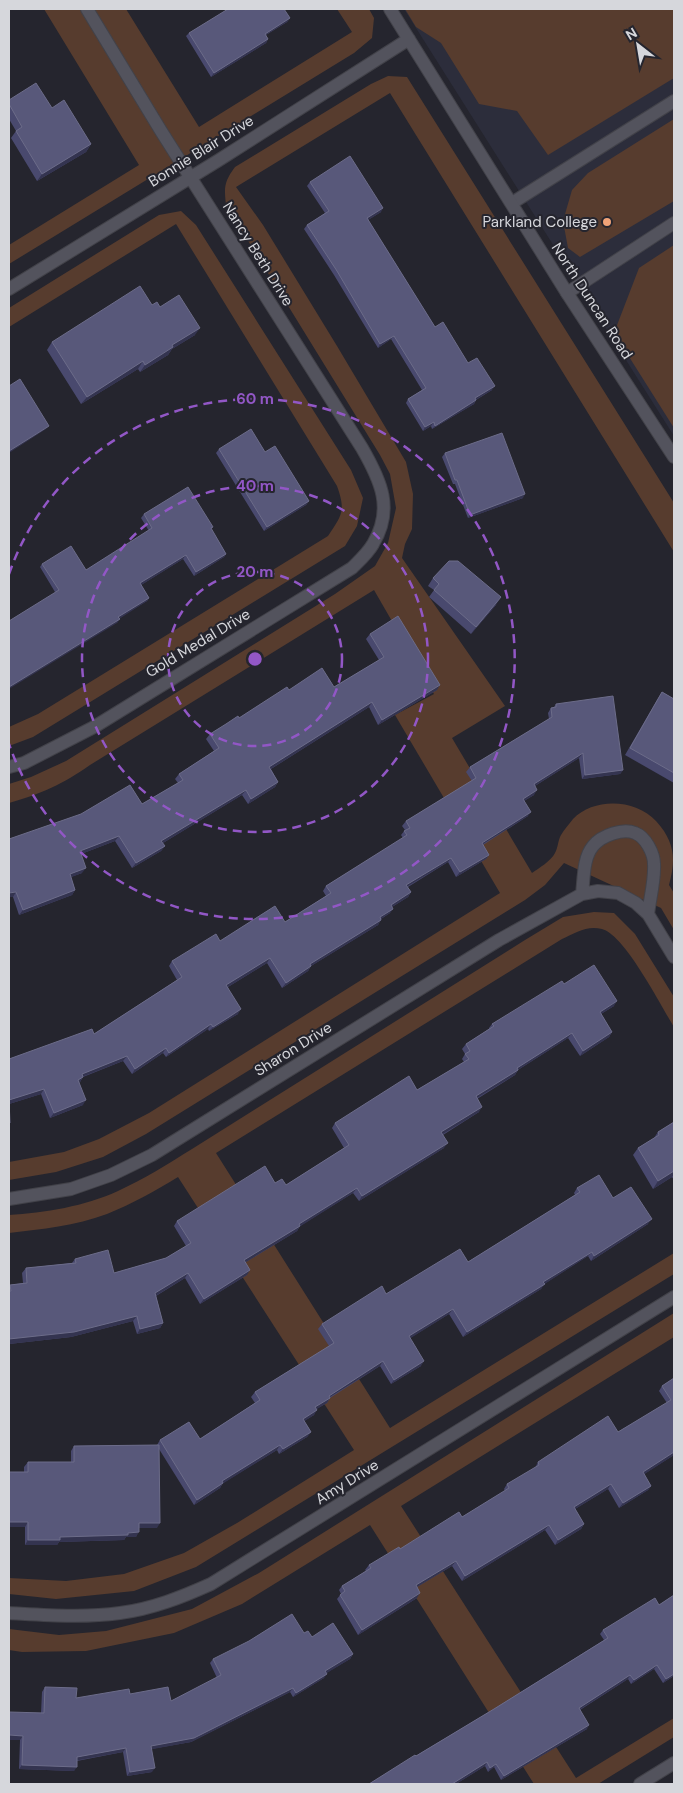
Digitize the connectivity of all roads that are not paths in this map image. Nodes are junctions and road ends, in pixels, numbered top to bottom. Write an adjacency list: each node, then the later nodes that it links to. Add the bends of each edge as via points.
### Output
1 (87, 9): 5 (street, Nancy Beth Drive)
2 (390, 9): 3 (street, North Duncan Road)
3 (409, 39): 5 (street, Bonnie Blair Drive); 6 (street, North Duncan Road)
4 (674, 101): 6 (street)
5 (190, 177): 8 (street, Bonnie Blair Drive); 11 (street, Nancy Beth Drive, via 366,454 377,474 384,500)
6 (512, 203): 9 (street, North Duncan Road)
7 (674, 223): 9 (street)
8 (9, 289)
9 (567, 293): 10 (street, North Duncan Road)
10 (674, 457)
11 (383, 522): 12 (street, Gold Medal Drive, via 373,545 352,568 94,727)
12 (9, 768)
13 (582, 894): 14 (street, Sharon Drive, via 598,891 618,893); 14 (street, via 586,861 594,846 606,836 625,831 635,833 650,848 654,863); 16 (street, Sharon Drive, via 492,944 152,1155 111,1175 71,1189)
14 (648, 914): 15 (street)
15 (674, 957)
16 (9, 1199)
17 (674, 1297): 18 (street, Amy Drive, via 211,1584 168,1602 121,1613 61,1616)
18 (9, 1613)
19 (674, 1763): 20 (street)
20 (640, 1784)

